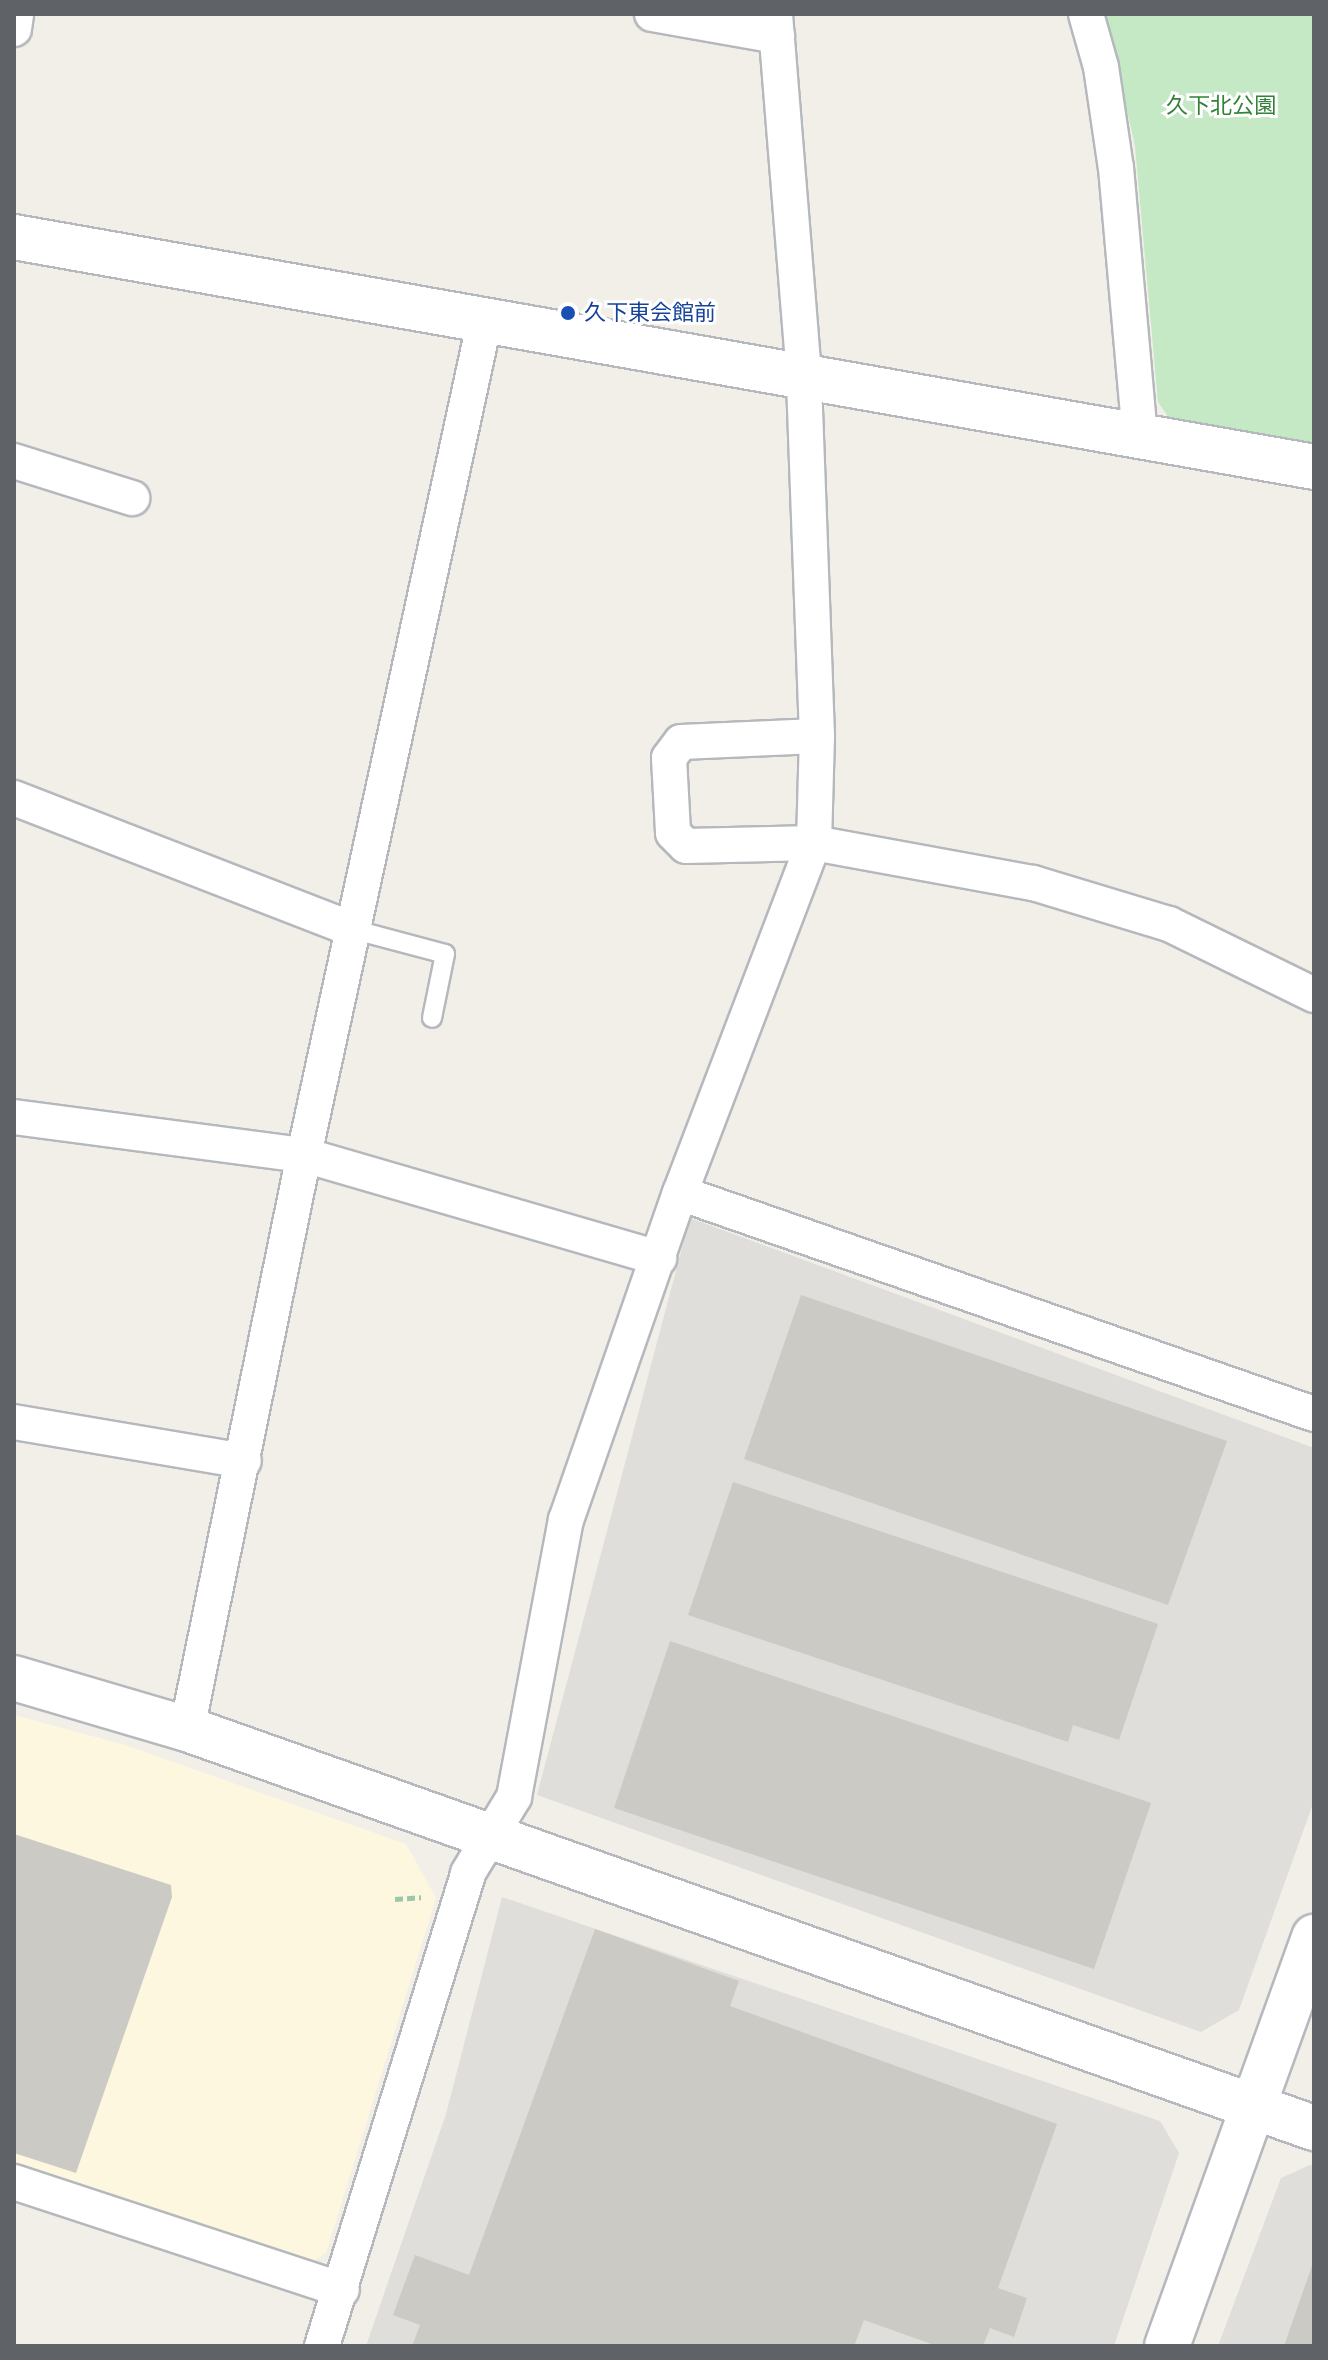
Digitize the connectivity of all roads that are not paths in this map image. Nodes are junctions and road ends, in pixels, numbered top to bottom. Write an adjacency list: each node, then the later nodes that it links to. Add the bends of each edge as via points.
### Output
1 (16, 14): 5 (street)
2 (652, 14): 4 (street)
3 (1086, 14): 9 (street, via 1101,67 1116,168)
4 (776, 25): 8 (street)
5 (14, 29)
6 (14, 237): 7 (street)
7 (485, 319): 8 (street); 16 (street)
8 (804, 375): 9 (street); 13 (street)
9 (1140, 437): 11 (street)
10 (14, 461): 12 (street)
11 (1314, 467)
12 (132, 498)
13 (817, 736): 15 (street); 15 (street, via 681,742 669,758 673,833 686,846)
14 (14, 798): 16 (street)
15 (814, 843): 17 (street, via 1033,883 1169,924); 21 (street)
16 (355, 930): 18 (lane, via 445,954); 20 (street)
17 (1314, 995)
18 (432, 1018)
19 (14, 1117): 20 (street)
20 (304, 1155): 22 (street); 25 (street)
21 (680, 1193): 22 (street); 23 (street)
22 (659, 1258): 28 (street, via 566,1520 514,1797)
23 (1314, 1414)
24 (14, 1422): 25 (street)
25 (244, 1461): 27 (street)
26 (14, 1678): 27 (street)
27 (187, 1729): 28 (street)
28 (489, 1836): 30 (street); 33 (street, via 468,1873)
29 (1314, 1937): 30 (street)
30 (1255, 2108): 31 (street); 35 (street)
31 (1314, 2128)
32 (14, 2182): 33 (street)
33 (342, 2290): 34 (street)
34 (322, 2346)
35 (1167, 2346)

